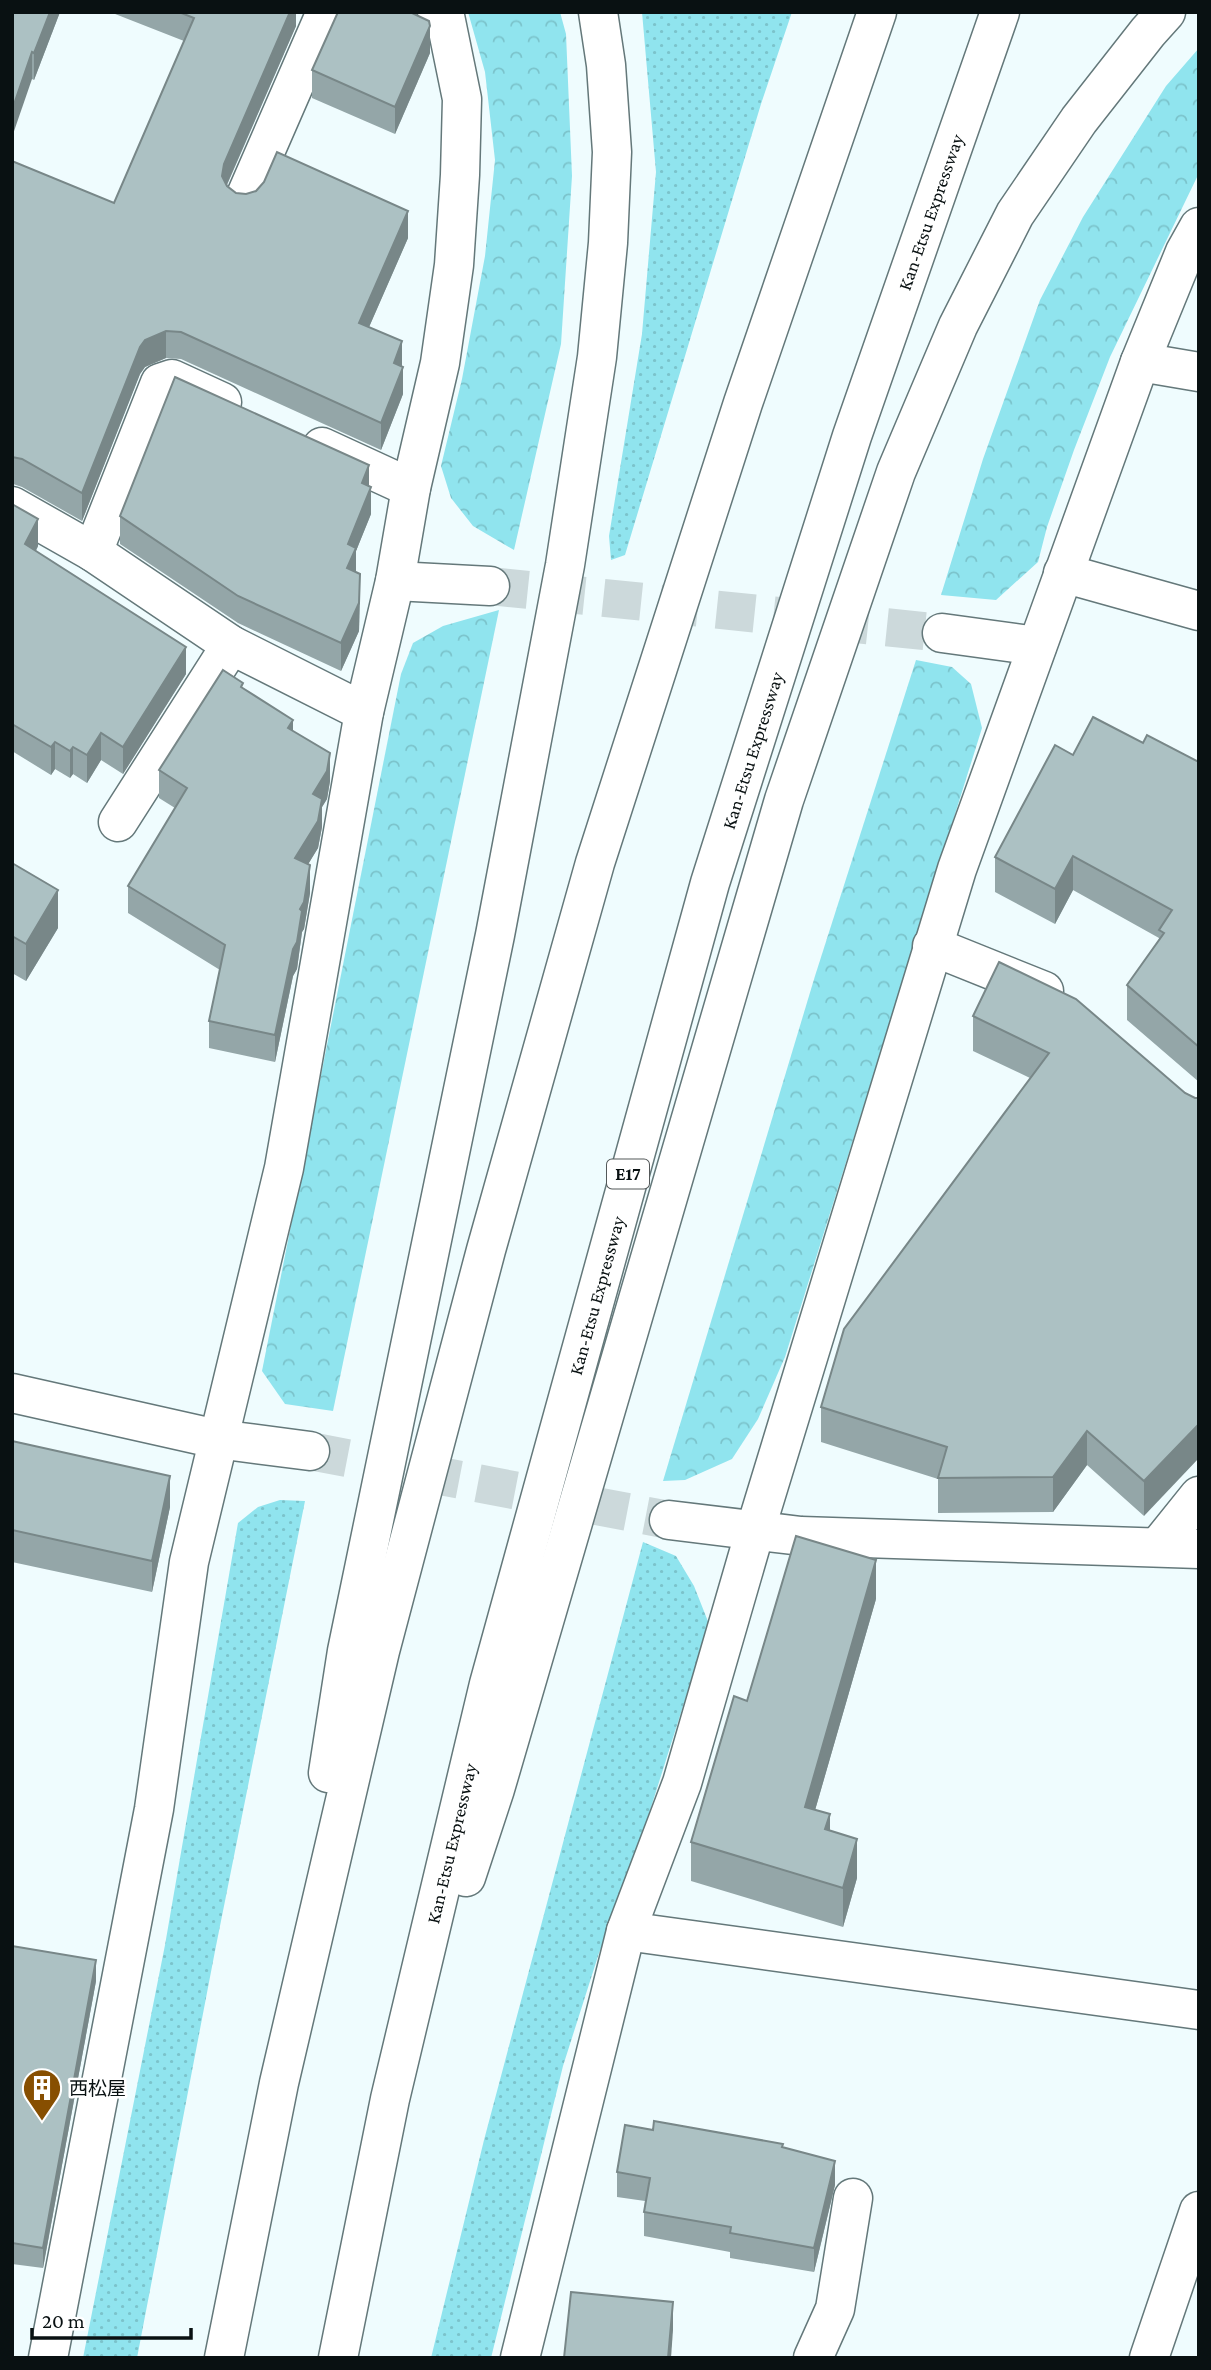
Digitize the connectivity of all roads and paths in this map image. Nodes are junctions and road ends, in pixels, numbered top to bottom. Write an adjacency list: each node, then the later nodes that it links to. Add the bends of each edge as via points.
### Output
1 (326, 12): 7 (main road)
2 (598, 12): 37 (main road, via 612,152 608,243 597,357 565,565 495,934 347,1651)
3 (877, 12): 37 (main road, via 743,403 588,890 482,1263 380,1651)
4 (1000, 12): 38 (main road, Kan-Etsu Expressway / E17, via 852,436 710,883 489,1684)
5 (1167, 12): 38 (main road, via 1079,120 1015,214 958,326 896,471 784,800 495,1789)
6 (442, 13): 13 (main road, via 462,99 460,188 440,363)
7 (244, 200)
8 (1199, 227): 9 (main road)
9 (1140, 362): 10 (main road); 16 (main road)
10 (1199, 372)
11 (247, 414): 15 (main road, via 172,379 160,383)
12 (285, 431): 13 (main road)
13 (411, 488): 17 (main road)
14 (12, 506): 15 (main road)
15 (93, 552): 21 (main road)
16 (1063, 573): 19 (main road); 22 (main road)
17 (395, 580): 18 (main road); 23 (main road)
18 (491, 586)
19 (1199, 611)
20 (942, 633): 22 (main road)
21 (232, 645): 23 (main road); 24 (main road)
22 (1037, 646): 25 (main road)
23 (364, 712): 28 (main road, via 284,1168)
24 (118, 822)
25 (932, 946): 26 (main road); 32 (main road)
26 (1076, 1004)
27 (12, 1394): 28 (main road)
28 (217, 1439): 29 (main road); 41 (main road, via 189,1562 154,1809)
29 (310, 1451)
30 (1199, 1496): 33 (main road)
31 (669, 1520): 32 (main road)
32 (755, 1531): 33 (main road); 35 (main road, via 682,1783)
33 (1158, 1547): 34 (main road)
34 (1199, 1549)
35 (626, 1931): 36 (main road); 44 (main road)
36 (1199, 2010)
37 (279, 2083): 42 (main road)
38 (390, 2099): 43 (main road, Kan-Etsu Expressway / E17)
39 (853, 2198): 45 (main road, via 835,2309)
40 (1199, 2211): 46 (main road)
41 (48, 2358)
42 (224, 2358)
43 (338, 2358)
44 (520, 2358)
45 (813, 2358)
46 (1149, 2358)

